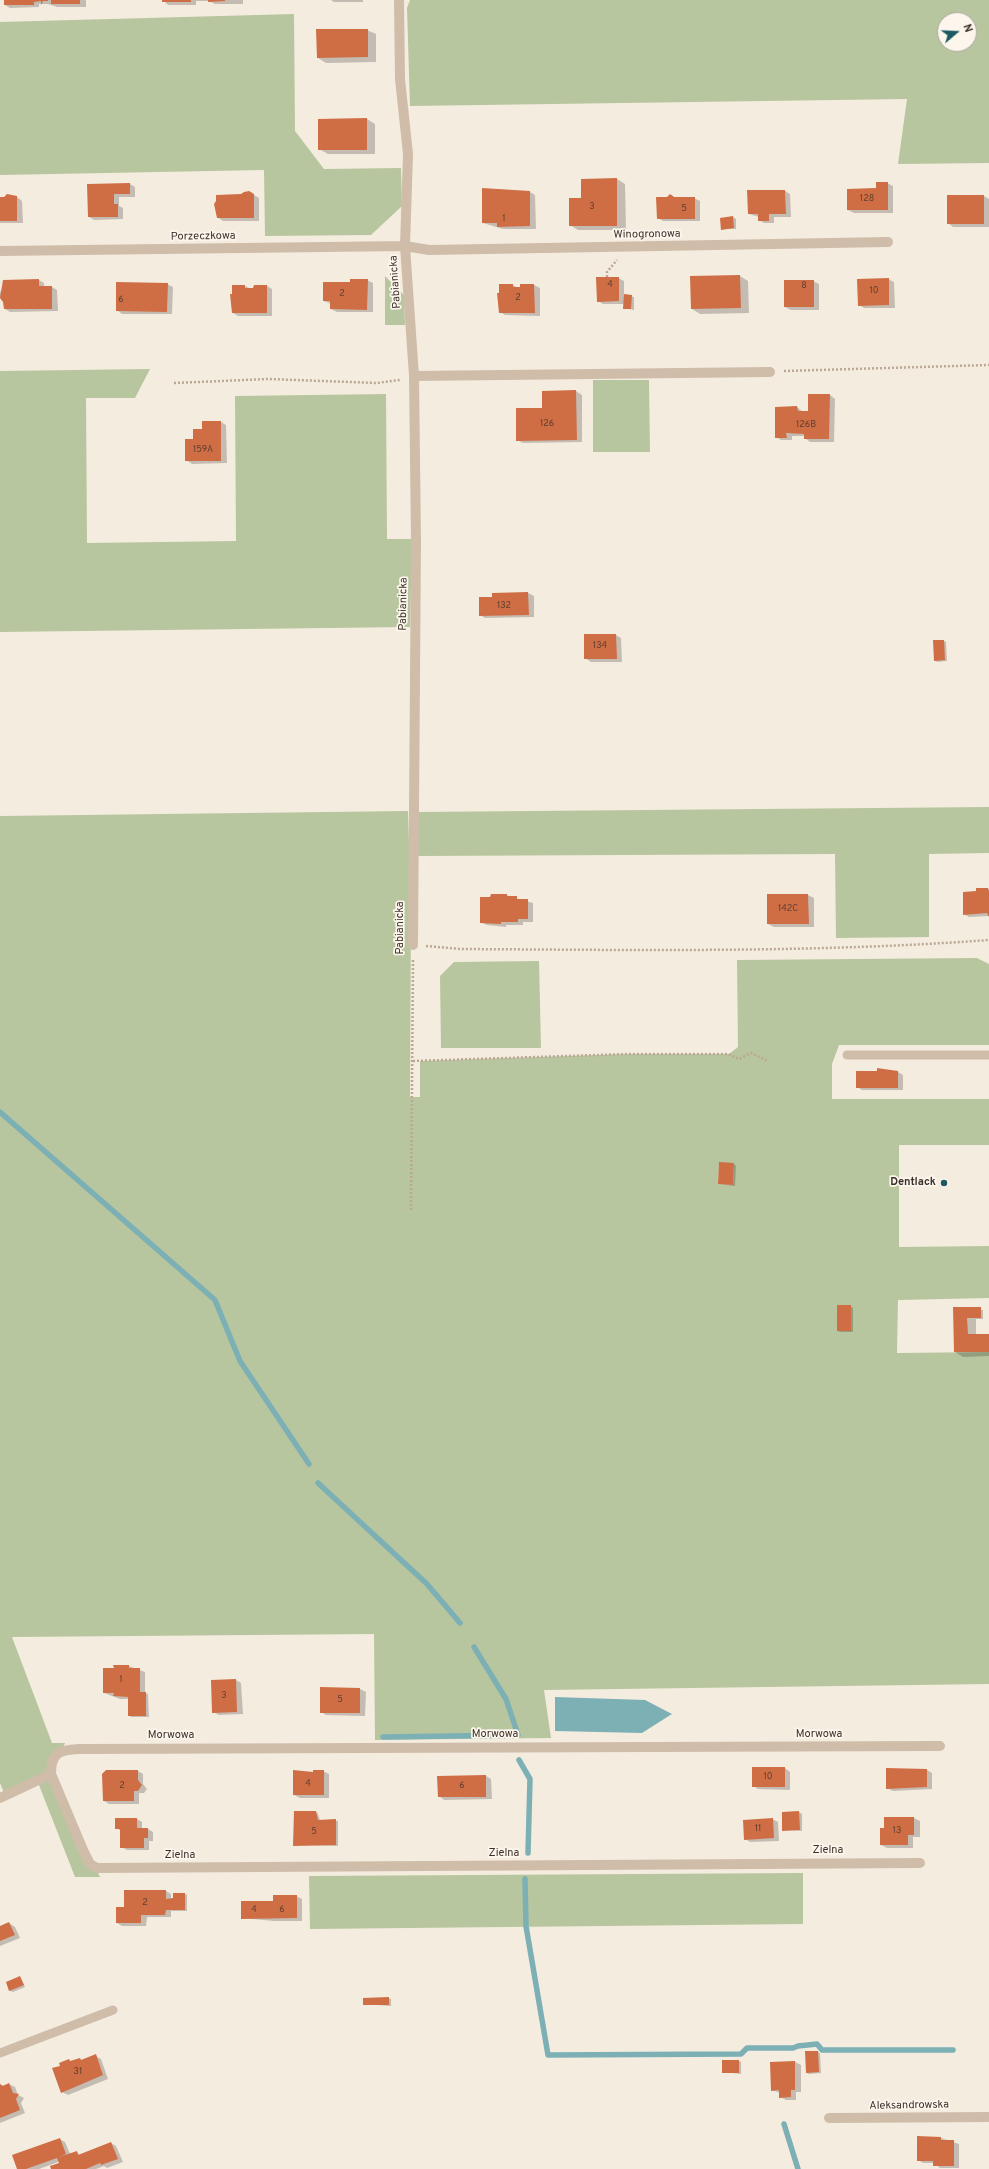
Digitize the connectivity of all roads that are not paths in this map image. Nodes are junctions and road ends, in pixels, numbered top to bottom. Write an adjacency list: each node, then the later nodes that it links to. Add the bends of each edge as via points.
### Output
1 (399, 0): 3 (street, Pabianicka, via 400,79 408,154)
2 (888, 242): 3 (street, Winogronowa, via 429,250)
3 (405, 246): 4 (street, Porzeczkowa); 6 (street, Pabianicka)
4 (0, 251)
5 (770, 372): 6 (street)
6 (414, 376): 7 (street, Pabianicka, via 416,548)
7 (413, 945)
8 (847, 1055): 9 (lane)
9 (989, 1055)
10 (940, 1746): 11 (street, Morwowa, via 79,1748 62,1750 54,1757)
11 (51, 1774): 12 (street); 13 (street, Zielna, via 90,1864 97,1868)
12 (0, 1798)
13 (920, 1863)
14 (114, 2010): 15 (lane)
15 (0, 2053)
16 (989, 2117): 17 (street, Aleksandrowska)
17 (829, 2118)

